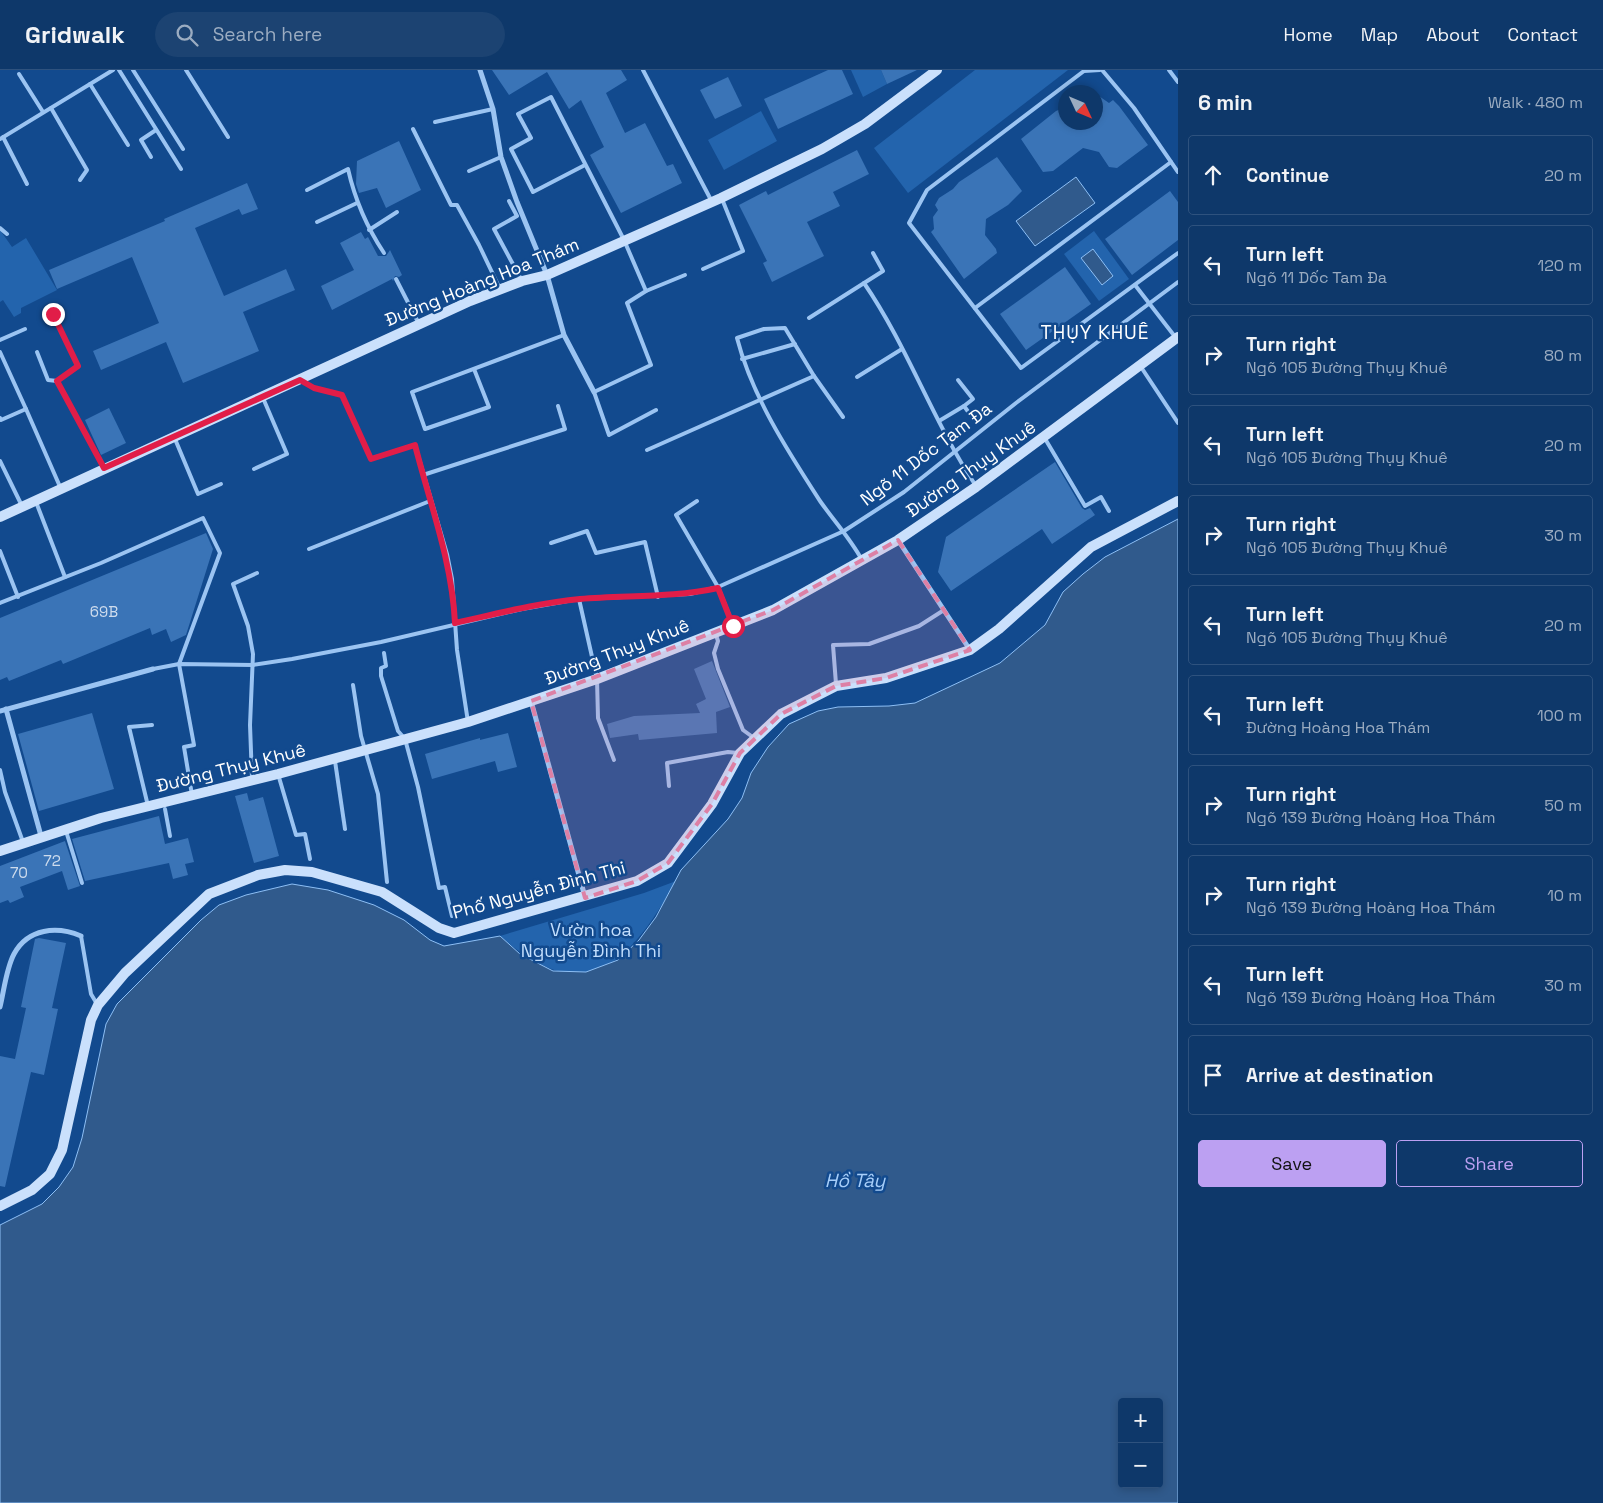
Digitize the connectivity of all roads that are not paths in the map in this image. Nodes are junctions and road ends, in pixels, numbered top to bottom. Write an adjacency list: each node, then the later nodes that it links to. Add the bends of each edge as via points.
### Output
1 (113, 70): 13 (lane)
2 (119, 70): 19 (lane)
3 (133, 70): 23 (lane)
4 (186, 70): 20 (lane)
5 (480, 70): 15 (street)
6 (643, 70): 34 (lane)
7 (1101, 70): 10 (lane); 26 (lane, via 1134,108)
8 (1169, 70): 12 (lane)
9 (933, 71): 34 (main road, Đường Hoàng Hoa Thám, via 865,124 840,139)
10 (1083, 71): 57 (lane, via 927,190 909,223)
11 (19, 74): 16 (lane)
12 (1178, 82)
13 (90, 84): 14 (lane); 22 (lane)
14 (51, 108): 16 (lane); 31 (lane, via 87,170)
15 (493, 109): 17 (lane); 25 (street)
16 (43, 112): 21 (lane)
17 (435, 122)
18 (413, 129): 54 (lane, via 451,205 457,205)
19 (156, 130): 24 (lane, via 141,140); 28 (lane)
20 (228, 137)
21 (1, 138): 32 (lane)
22 (128, 145)
23 (183, 149)
24 (151, 157)
25 (501, 158): 29 (lane); 47 (street)
26 (1171, 162): 30 (lane); 57 (lane)
27 (584, 166): 27 (lane, via 551,97 518,114 531,138 511,149 533,192); 42 (lane)
28 (181, 169)
29 (469, 170)
30 (1178, 172)
31 (80, 180)
32 (28, 184)
33 (307, 190): 36 (lane, via 348,169)
34 (717, 200): 42 (main road, Đường Hoàng Hoa Thám); 46 (lane, via 743,251)
35 (509, 201): 50 (lane, via 517,216 494,229)
36 (357, 203): 38 (lane); 40 (lane)
37 (397, 212): 40 (lane)
38 (317, 222)
39 (0, 228): 41 (lane)
40 (369, 230): 43 (lane)
41 (7, 234)
42 (624, 240): 47 (main road, Đường Hoàng Hoa Thám); 55 (lane)
43 (384, 253)
44 (873, 253): 52 (lane, via 883,271)
45 (1178, 253): 53 (lane)
46 (703, 269)
47 (547, 275): 50 (main road, Đường Hoàng Hoa Thám); 62 (street)
48 (685, 275): 55 (lane)
49 (396, 279): 60 (lane)
50 (522, 281): 54 (main road, Đường Hoàng Hoa Thám)
51 (1178, 282): 56 (lane, Ngõ 11 Dốc Tam Đa)
52 (864, 283): 59 (lane); 66 (lane, via 882,309)
53 (1134, 284): 56 (lane); 57 (lane, via 1021,368)
54 (500, 289): 60 (main road, Đường Hoàng Hoa Thám)
55 (646, 292): 79 (lane, via 627,303 651,365)
56 (1149, 303): 63 (lane); 94 (lane, Ngõ 11 Dốc Tam Đa)
57 (975, 308)
58 (53, 314): 78 (lane, via 78,366)
59 (809, 318)
60 (419, 324): 76 (main road, Đường Hoàng Hoa Thám)
61 (25, 329): 64 (lane)
62 (564, 335): 72 (lane); 79 (street)
63 (1177, 337): 70 (main road, Đường Thụy Khuê)
64 (0, 340)
65 (796, 344): 69 (lane); 69 (lane, via 784,328 764,329 736,338); 74 (lane)
66 (902, 349): 75 (lane); 89 (lane)
67 (0, 352): 71 (lane)
68 (37, 352): 78 (lane, via 48,380)
69 (742, 359): 81 (lane)
70 (1140, 365): 90 (lane); 92 (main road, Đường Thụy Khuê)
71 (7, 367): 73 (lane); 84 (lane)
72 (474, 369): 72 (lane, via 412,392 425,429 490,407)
73 (0, 370)
74 (814, 376): 81 (lane); 86 (lane)
75 (857, 377)
76 (300, 380): 80 (main road, Đường Hoàng Hoa Thám); 98 (lane, via 314,388 342,395 371,459 415,445)
77 (958, 380): 83 (lane, via 973,399)
78 (57, 381): 96 (lane)
79 (594, 392): 85 (lane, via 609,435)
80 (263, 398): 91 (main road, Đường Hoàng Hoa Thám); 97 (lane, via 287,454)
81 (761, 401): 93 (lane); 109 (lane, via 820,500)
82 (558, 406): 98 (lane, via 565,429)
83 (964, 406): 87 (lane); 89 (lane)
84 (26, 409): 88 (lane); 101 (lane)
85 (656, 410)
86 (843, 416)
87 (972, 417)
88 (0, 418)
89 (939, 421): 94 (lane)
90 (1178, 423)
91 (174, 437): 96 (main road, Đường Hoàng Hoa Thám); 99 (lane, via 198,494)
92 (1044, 437): 100 (main road, Đường Thụy Khuê); 107 (lane, via 1085,506 1101,497)
93 (647, 450)
94 (953, 452): 100 (lane); 109 (lane, Ngõ 11 Dốc Tam Đa, via 904,492)
95 (0, 462): 106 (lane)
96 (104, 468): 101 (main road, Đường Hoàng Hoa Thám)
97 (254, 469)
98 (423, 475): 103 (lane)
99 (221, 484)
100 (976, 487): 110 (main road, Đường Thụy Khuê)
101 (61, 488): 102 (main road, Đường Hoàng Hoa Thám)
102 (36, 501): 106 (main road, Đường Hoàng Hoa Thám); 116 (lane)
103 (430, 501): 112 (lane); 123 (lane, via 447,554)
104 (697, 501): 117 (lane, via 676,515)
105 (1178, 501): 126 (main road, Phố Nguyễn Đình Thi, via 1091,547 999,629)
106 (22, 506): 108 (main road, Đường Hoàng Hoa Thám)
107 (1109, 511)
108 (0, 517)
109 (844, 530): 114 (lane); 117 (lane, Ngõ 11 Dốc Tam Đa)
110 (898, 540): 114 (main road, Đường Thụy Khuê); 122 (street)
111 (551, 543): 119 (lane, via 587,531 596,553 646,542)
112 (309, 549)
113 (0, 551): 118 (lane)
114 (862, 560): 124 (main road, Đường Thụy Khuê, via 773,610)
115 (257, 574): 129 (lane, via 233,584 248,626)
116 (65, 577): 118 (lane); 128 (lane, via 203,518 220,553)
117 (718, 588): 119 (lane, Ngõ 11 Dốc Tam Đa); 124 (lane)
118 (18, 597): 121 (lane)
119 (658, 597): 120 (lane, Ngõ 11 Dốc Tam Đa)
120 (580, 599): 123 (lane, Ngõ 11 Dốc Tam Đa); 131 (lane)
121 (0, 603)
122 (944, 610): 126 (street); 133 (lane, via 919,626 869,644 833,645)
123 (455, 623): 129 (lane, Ngõ 11 Dốc Tam Đa, via 365,645); 136 (lane)
124 (733, 626): 125 (main road, Đường Thụy Khuê)
125 (716, 632): 131 (main road, Đường Thụy Khuê); 138 (lane, via 718,641 714,654 718,669 743,730)
126 (970, 650): 133 (main road, Phố Nguyễn Đình Thi, via 886,678)
127 (384, 653): 139 (lane, via 386,666 380,668 381,676 398,730)
128 (179, 664): 129 (lane, Ngõ 11 Dốc Tam Đa); 130 (lane, Ngõ 11 Dốc Tam Đa); 148 (lane, via 194,745 184,748)
129 (253, 665): 146 (lane)
130 (153, 669): 135 (street)
131 (597, 679): 134 (main road, Đường Thụy Khuê); 143 (lane, via 598,718)
132 (353, 685): 140 (lane)
133 (836, 686): 138 (main road, Phố Nguyễn Đình Thi, via 781,714)
134 (531, 701): 136 (main road, Đường Thụy Khuê); 160 (street)
135 (3, 710): 153 (street)
136 (468, 722): 139 (main road, Đường Thụy Khuê)
137 (152, 725): 149 (lane, via 129,727)
138 (754, 738): 141 (main road, Phố Nguyễn Đình Thi)
139 (405, 739): 140 (main road, Đường Thụy Khuê); 161 (lane, via 439,888 445,887)
140 (365, 750): 142 (main road, Đường Thụy Khuê); 158 (lane, via 378,794)
141 (740, 753): 147 (lane, via 728,752 668,763); 160 (main road, Phố Nguyễn Đình Thi, via 712,804 668,863 638,882)
142 (334, 759): 145 (main road, Đường Thụy Khuê); 152 (lane)
143 (614, 760)
144 (0, 770): 155 (lane)
145 (278, 774): 146 (main road, Đường Thụy Khuê); 157 (lane, via 296,835 305,834)
146 (252, 780): 148 (main road, Đường Thụy Khuê)
147 (669, 786)
148 (192, 795): 149 (main road, Đường Thụy Khuê)
149 (148, 806): 151 (main road, Đường Thụy Khuê)
150 (165, 809): 154 (lane)
151 (65, 829): 153 (main road, Đường Thụy Khuê); 159 (lane)
152 (345, 829)
153 (41, 836): 155 (main road, Đường Thụy Khuê)
154 (170, 836)
155 (23, 842): 156 (main road, Đường Thụy Khuê)
156 (0, 851)
157 (310, 858)
158 (387, 882)
159 (82, 884)
160 (586, 898): 163 (main road, Phố Nguyễn Đình Thi, via 454,933 439,928 382,892 312,872 285,870 209,894 126,973)
161 (452, 916)
162 (81, 936): 163 (lane, via 91,994); 164 (street, via 65,930 46,929 27,940 14,954)
163 (98, 1005): 165 (main road, Phố Nguyễn Đình Thi, via 91,1020 62,1150 50,1174 32,1190)
164 (0, 1007)
165 (0, 1206)

